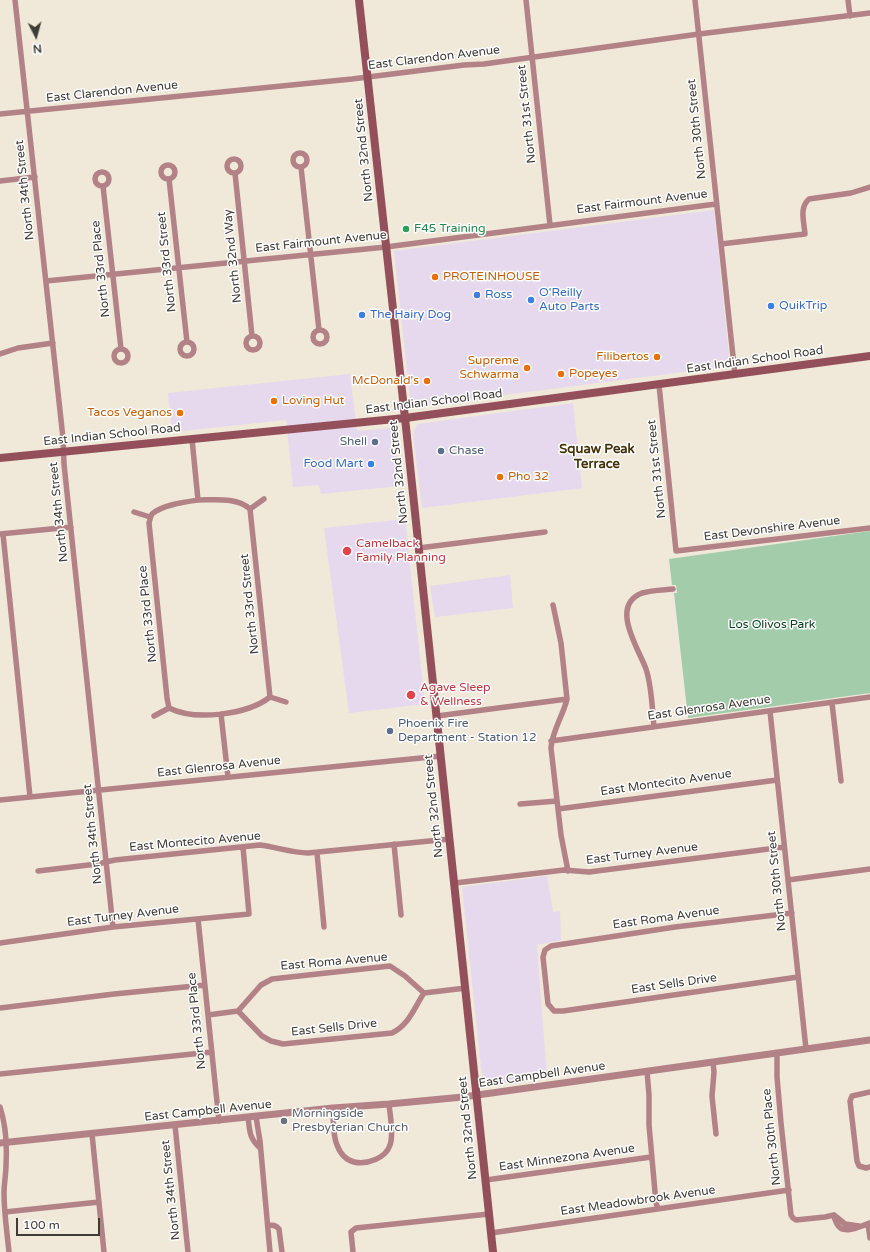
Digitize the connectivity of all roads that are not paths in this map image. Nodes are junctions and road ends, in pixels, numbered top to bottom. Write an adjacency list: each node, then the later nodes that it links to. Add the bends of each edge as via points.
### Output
1 (15, 0): 11 (street, North 34th Street)
2 (359, 0): 10 (main road, North 32nd Street)
3 (526, 0): 9 (street, North 31st Street)
4 (695, 0): 8 (street, North 30th Street)
5 (848, 0): 7 (street)
6 (870, 13): 7 (street, East Clarendon Avenue)
7 (850, 16): 8 (street, East Clarendon Avenue)
8 (699, 34): 9 (street, East Clarendon Avenue); 20 (street, North 30th Street)
9 (532, 57): 10 (street, East Clarendon Avenue); 21 (street, North 31st Street)
10 (368, 77): 11 (street, East Clarendon Avenue); 23 (main road, North 32nd Street)
11 (28, 111): 12 (street, East Clarendon Avenue); 15 (street, North 34th Street)
12 (0, 114)
13 (301, 167): 24 (street)
14 (235, 173): 25 (street, North 32nd Way)
15 (35, 177): 17 (street); 28 (street, North 34th Street)
16 (169, 179): 26 (street, North 33rd Street)
17 (0, 181)
18 (103, 186): 27 (street, North 33rd Place)
19 (870, 187): 22 (street, via 852,193 809,199 802,209 805,234)
20 (716, 204): 21 (street, East Fairmount Avenue); 22 (street, North 30th Street)
21 (550, 225): 23 (street, East Fairmount Avenue)
22 (721, 244): 36 (street, North 30th Street)
23 (386, 247): 24 (street, East Fairmount Avenue); 38 (main road, North 32nd Street)
24 (311, 255): 25 (street, East Fairmount Avenue); 29 (street)
25 (244, 261): 26 (street, East Fairmount Avenue); 30 (street, North 32nd Way)
26 (179, 268): 27 (street, East Fairmount Avenue); 31 (street, North 33rd Street)
27 (113, 274): 28 (street, East Fairmount Avenue); 33 (street, North 33rd Place)
28 (46, 281): 32 (street, North 34th Street)
29 (319, 330)
30 (252, 336)
31 (186, 342)
32 (52, 343): 34 (street, via 18,348); 40 (street, North 34th Street)
33 (120, 349)
34 (0, 354)
35 (870, 356): 36 (main road, East Indian School Road)
36 (735, 375): 37 (main road, East Indian School Road)
37 (659, 385): 38 (main road, East Indian School Road); 52 (street, North 31st Street)
38 (405, 418): 39 (main road, East Indian School Road); 51 (main road, North 32nd Street)
39 (192, 439): 40 (main road, East Indian School Road); 43 (street)
40 (63, 451): 41 (main road, East Indian School Road); 47 (street, North 34th Street)
41 (0, 458)
42 (264, 499): 44 (street)
43 (198, 500): 44 (street, via 225,500 246,505); 46 (street, via 174,505)
44 (250, 509): 55 (street, North 33rd Street)
45 (134, 512): 46 (street)
46 (150, 517): 60 (street, North 33rd Place)
47 (71, 526): 50 (street); 71 (street, North 34th Street)
48 (870, 528): 52 (street, East Devonshire Avenue)
49 (545, 532): 51 (street)
50 (2, 534): 72 (street)
51 (419, 548): 64 (main road, North 32nd Street)
52 (676, 551)
53 (673, 589): 65 (street, via 642,593 632,601 627,613 631,638 647,675)
54 (553, 605): 57 (street, via 561,643)
55 (270, 697): 58 (street); 62 (street, via 263,703)
56 (870, 697): 59 (street, East Glenrosa Avenue)
57 (567, 698): 64 (street); 66 (street)
58 (286, 702)
59 (832, 703): 61 (street, East Glenrosa Avenue); 70 (street)
60 (169, 708): 62 (street, via 194,715); 63 (street)
61 (770, 710): 65 (street, East Glenrosa Avenue); 69 (street, North 30th Street)
62 (221, 714): 68 (street)
63 (154, 716)
64 (437, 716): 67 (main road, North 32nd Street)
65 (654, 727): 66 (street, East Glenrosa Avenue)
66 (551, 741): 74 (street)
67 (441, 756): 68 (street, East Glenrosa Avenue); 77 (main road, North 32nd Street)
68 (228, 777): 71 (street, East Glenrosa Avenue)
69 (777, 780): 76 (street, East Montecito Avenue); 80 (street, North 30th Street)
70 (841, 781)
71 (99, 790): 72 (street, East Glenrosa Avenue); 82 (street, North 34th Street)
72 (30, 796): 73 (street, East Glenrosa Avenue)
73 (0, 800)
74 (557, 801): 75 (street); 76 (street)
75 (520, 804)
76 (558, 809): 85 (street)
77 (450, 839): 78 (street, East Montecito Avenue); 87 (main road, North 32nd Street)
78 (394, 844): 81 (street, East Montecito Avenue); 89 (street)
79 (243, 847): 81 (street, East Montecito Avenue, via 260,845 301,853); 82 (street, East Montecito Avenue); 90 (street, East Turney Avenue, via 248,914)
80 (784, 847): 85 (street, East Turney Avenue, via 589,872); 86 (street, North 30th Street)
81 (317, 853): 92 (street)
82 (107, 861): 84 (street, East Montecito Avenue); 91 (street, North 34th Street)
83 (870, 869): 86 (street)
84 (38, 871)
85 (568, 871): 87 (street, East Turney Avenue)
86 (788, 880): 88 (street, North 30th Street)
87 (455, 884): 96 (main road, North 32nd Street)
88 (792, 913): 94 (street, North 30th Street); 100 (street, East Roma Avenue, via 551,946 544,950 543,957 548,1004)
89 (401, 915)
90 (198, 919): 91 (street, East Turney Avenue); 95 (street, North 33rd Place)
91 (113, 927): 93 (street, East Turney Avenue)
92 (324, 927)
93 (0, 942)
94 (798, 977): 100 (street, East Sells Drive); 103 (street, North 30th Street)
95 (205, 985): 98 (street); 101 (street, North 33rd Place)
96 (466, 988): 97 (street); 110 (main road, North 32nd Street)
97 (424, 993): 99 (street, East Roma Avenue, via 390,966 357,969 272,978 261,985); 99 (street, East Sells Drive, via 407,1022 392,1033 310,1042 283,1044 271,1041 262,1036)
98 (0, 1008)
99 (238, 1011): 101 (street)
100 (554, 1011)
101 (208, 1015): 104 (street, North 33rd Place)
102 (870, 1040): 103 (street, East Campbell Avenue)
103 (806, 1049): 105 (street, East Campbell Avenue)
104 (212, 1052): 108 (street); 115 (street, North 33rd Place)
105 (777, 1054): 106 (street, East Campbell Avenue); 126 (street, North 30th Place, via 779,1110)
106 (713, 1062): 107 (street, East Campbell Avenue); 118 (street, via 712,1096)
107 (647, 1071): 110 (street, East Campbell Avenue); 123 (street)
108 (0, 1074)
109 (870, 1092): 124 (street, via 852,1096 850,1101 857,1161 859,1166)
110 (477, 1095): 111 (street, East Campbell Avenue); 125 (main road, North 32nd Street)
111 (389, 1104): 113 (street, East Campbell Avenue); 113 (street, via 391,1144 384,1155 368,1162 354,1162 343,1156 336,1144)
112 (0, 1107): 121 (street, via 4,1122)
113 (333, 1108): 114 (street, East Campbell Avenue)
114 (252, 1117): 115 (street, East Campbell Avenue); 119 (street); 120 (street)
115 (219, 1120): 116 (street, East Campbell Avenue)
116 (175, 1125): 117 (street, East Campbell Avenue); 137 (street, North 34th Street)
117 (92, 1134): 121 (street, East Campbell Avenue); 127 (street)
118 (716, 1134)
119 (259, 1138): 120 (street); 122 (street)
120 (252, 1139): 122 (street)
121 (3, 1143): 129 (street, via 6,1165)
122 (260, 1148): 132 (street)
123 (652, 1157): 125 (street, East Minnezona Avenue); 128 (street)
124 (870, 1167)
125 (486, 1180): 130 (main road, North 32nd Street)
126 (789, 1190): 128 (street, East Meadowbrook Avenue); 131 (street, North 30th Place, via 792,1218 796,1220 834,1215 845,1224 859,1226)
127 (99, 1202): 129 (street); 136 (street)
128 (658, 1209): 133 (street, East Meadowbrook Avenue)
129 (5, 1212): 135 (street)
130 (489, 1214): 133 (main road, North 32nd Street); 140 (street, via 356,1228 351,1232)
131 (869, 1223): 134 (street)
132 (268, 1226): 138 (street); 139 (street, via 277,1226 279,1229)
133 (491, 1233): 141 (main road, North 32nd Street)
134 (870, 1238)
135 (9, 1252)
136 (104, 1252)
137 (188, 1252)
138 (270, 1252)
139 (282, 1252)
140 (353, 1252)
141 (493, 1252)

